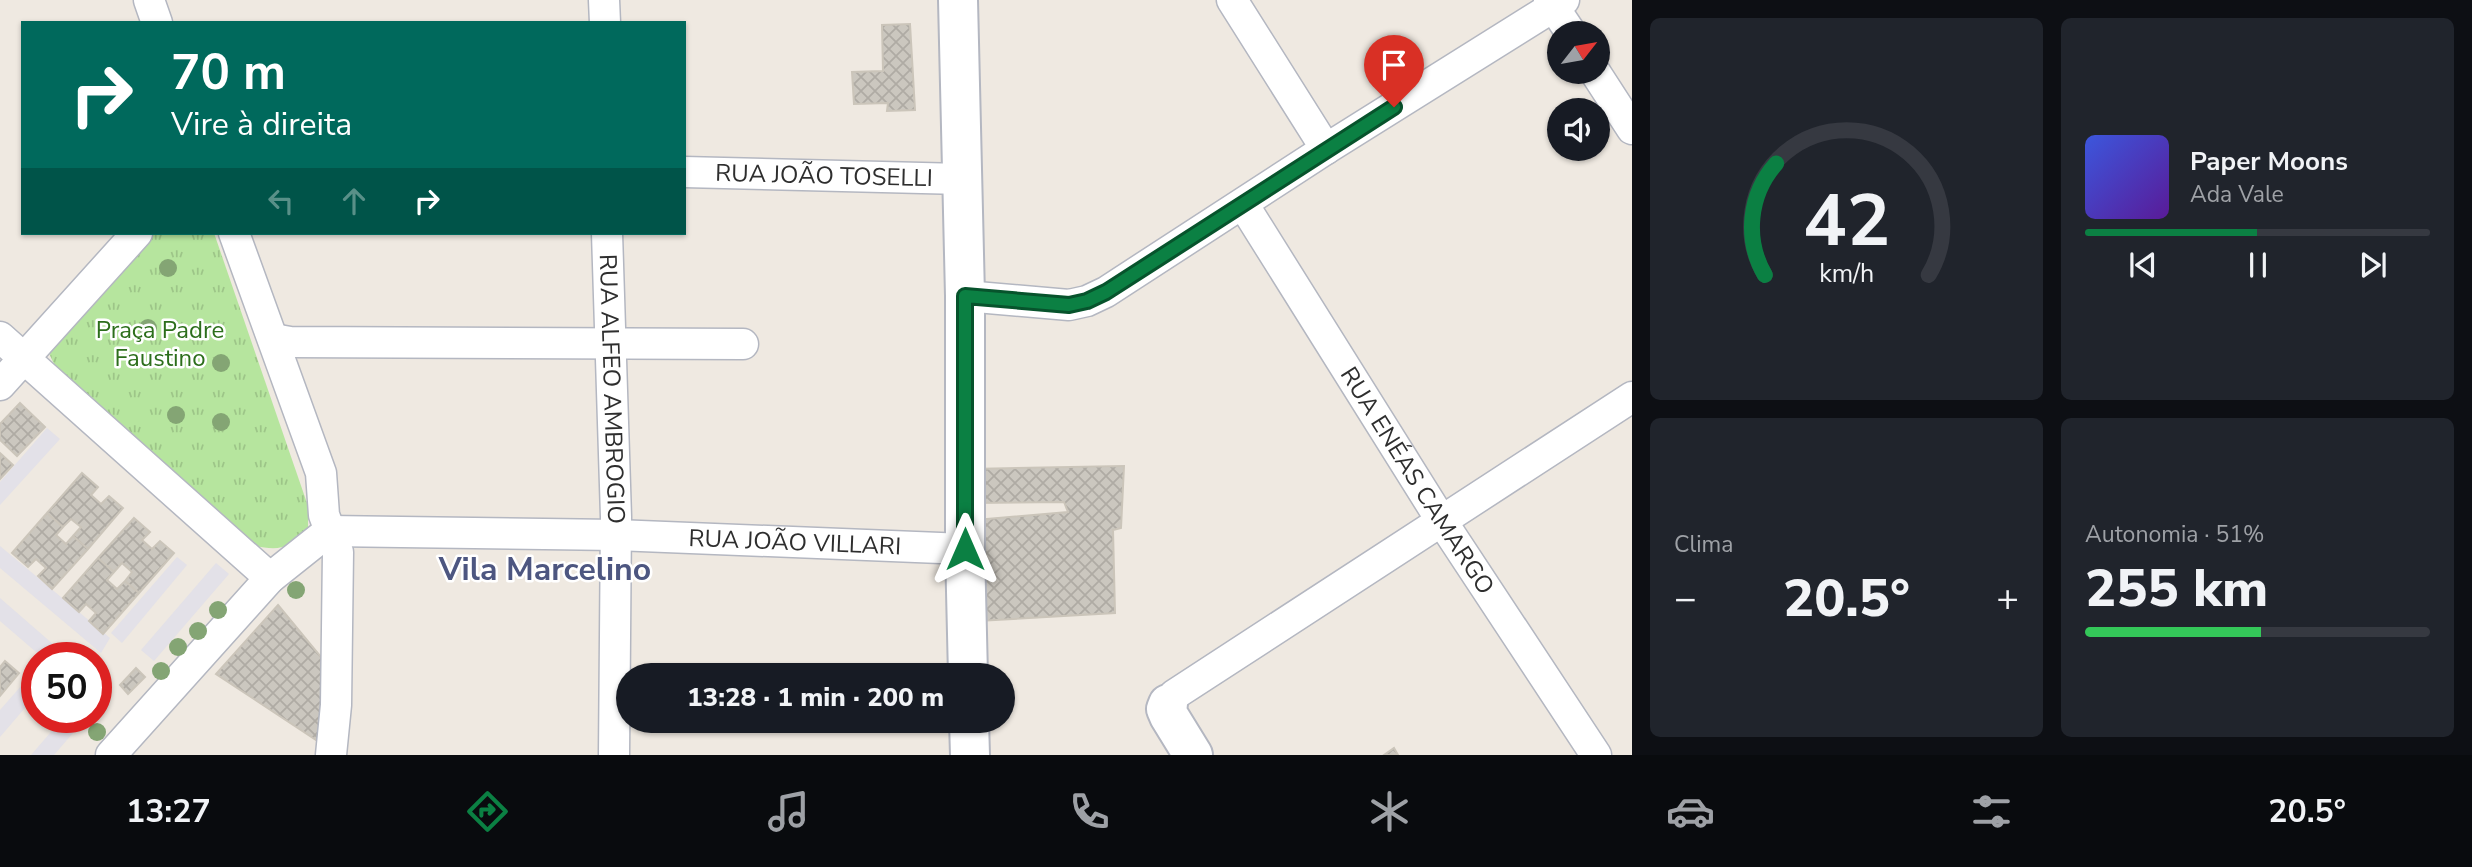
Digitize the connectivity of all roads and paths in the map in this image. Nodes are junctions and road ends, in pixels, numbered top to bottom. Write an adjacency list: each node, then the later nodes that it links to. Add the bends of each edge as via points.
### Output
1 (149, 0): 6 (street)
2 (604, 0): 7 (street)
3 (958, 0): 13 (main road)
4 (1232, 0): 11 (street)
5 (1555, 2): 8 (street); 11 (street)
6 (156, 21)
7 (605, 21)
8 (1565, 21)
9 (1603, 84): 10 (street)
10 (1632, 129)
11 (1325, 149): 14 (street)
12 (686, 172): 13 (street, RUA JOÃO TOSELLI)
13 (962, 179): 18 (main road)
14 (1243, 204): 18 (street, via 1087,301 1069,305); 26 (street, RUA ENÉAS CAMARGO)
15 (134, 235): 23 (street)
16 (235, 235): 20 (street)
17 (607, 235): 21 (street, RUA ALFEO AMBROGIO)
18 (965, 296): 29 (main road)
19 (0, 337): 23 (street)
20 (273, 340): 21 (street); 27 (street, via 321,472)
21 (610, 342): 22 (street); 28 (street, RUA ALFEO AMBROGIO)
22 (743, 344)
23 (23, 358): 24 (street); 30 (street)
24 (0, 385)
25 (1632, 397): 26 (street)
26 (1441, 520): 32 (street, via 1174,695); 39 (street, RUA ENÉAS CAMARGO)
27 (329, 531): 28 (street, RUA JOÃO VILLARI); 30 (street); 35 (street, via 338,552)
28 (616, 535): 29 (street, RUA JOÃO VILLARI); 36 (street, RUA ALFEO AMBROGIO)
29 (965, 549): 31 (main road)
30 (270, 578): 34 (street)
31 (968, 663)
32 (1168, 704): 38 (main road, via 1168,716)
33 (969, 733): 37 (main road)
34 (111, 755)
35 (331, 755)
36 (614, 755)
37 (970, 755)
38 (1193, 755)
39 (1596, 755)

